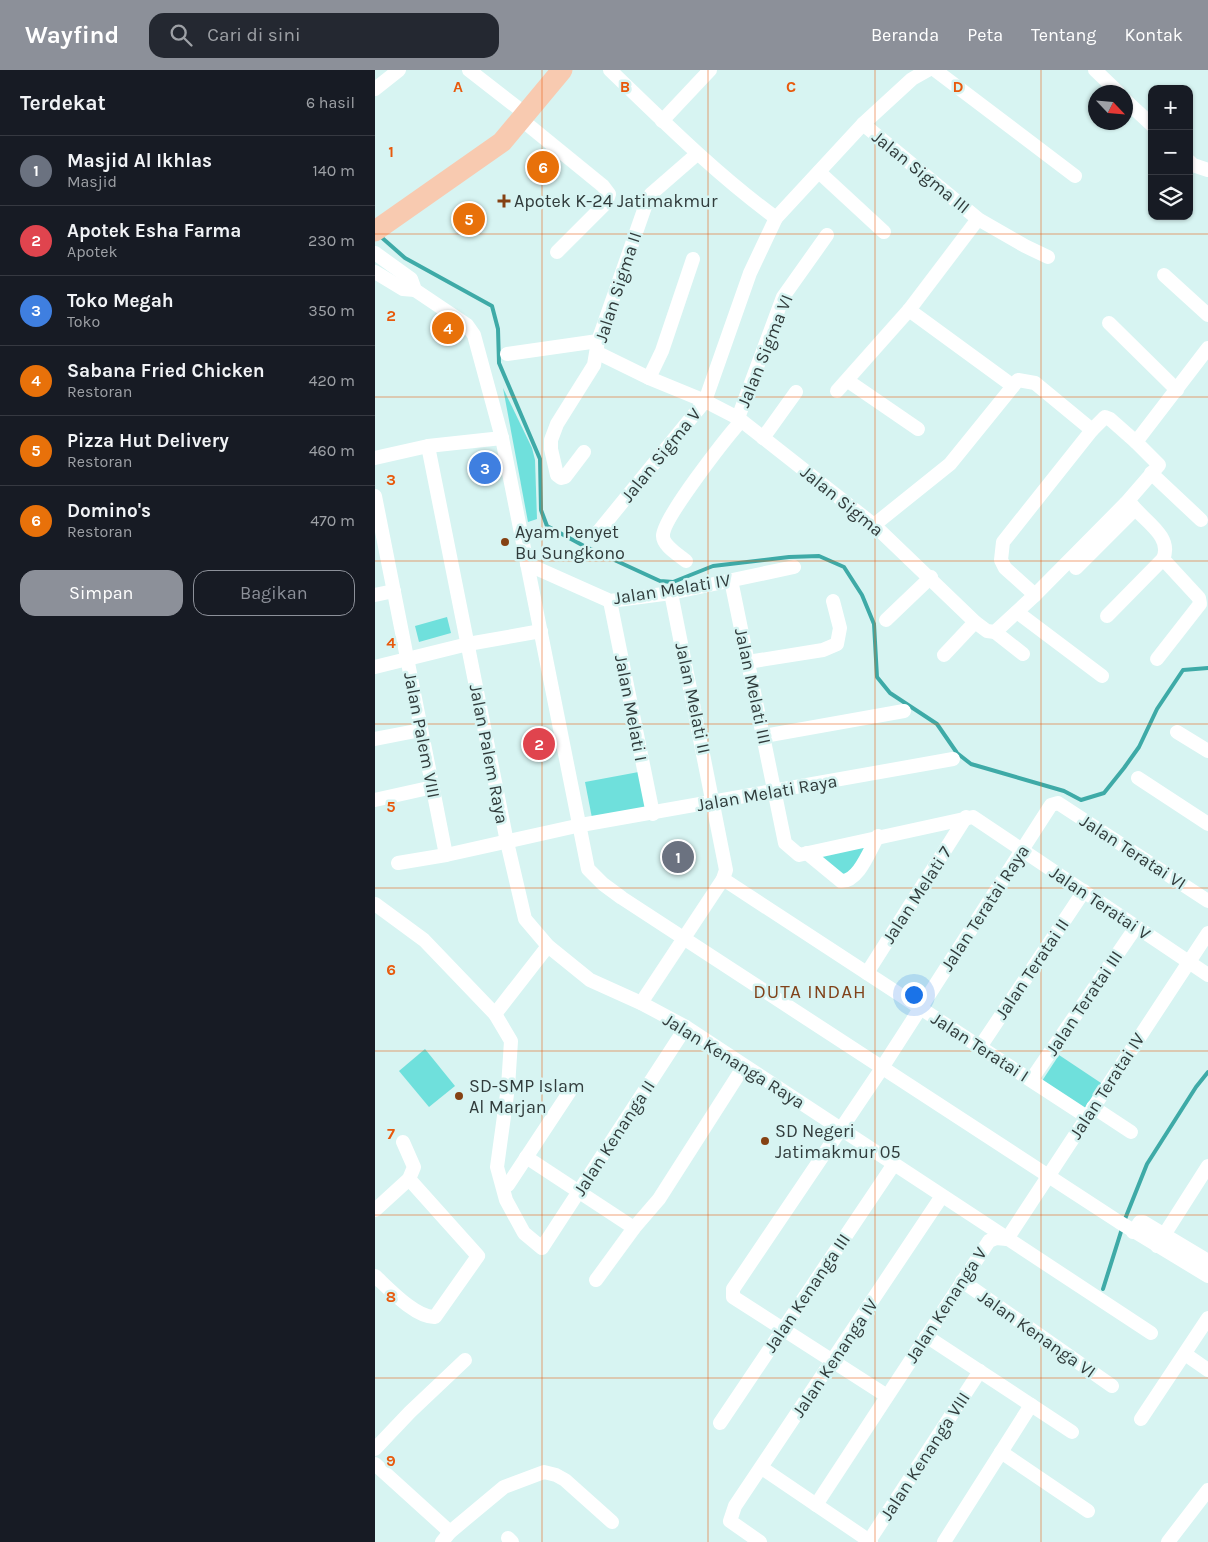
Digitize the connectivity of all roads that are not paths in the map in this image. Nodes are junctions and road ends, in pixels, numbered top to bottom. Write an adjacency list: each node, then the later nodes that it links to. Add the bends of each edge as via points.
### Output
1 (399, 70): 10 (street)
2 (469, 70): 12 (street)
3 (562, 70): 12 (main road)
4 (610, 70): 13 (street)
5 (710, 70): 13 (street)
6 (928, 70): 15 (street, via 912,79)
7 (1095, 70): 9 (street)
8 (941, 73): 20 (street)
9 (1111, 85)
10 (375, 89)
11 (1133, 107): 14 (street)
12 (524, 117): 23 (main road, via 493,150); 26 (street, via 609,194 606,202)
13 (662, 121): 16 (street)
14 (1148, 121)
15 (863, 124): 19 (street); 22 (street, Jalan Sigma III)
16 (697, 154): 21 (street); 36 (street, Jalan Sigma II, via 651,194)
17 (1193, 165): 18 (street)
18 (1208, 170)
19 (819, 172): 21 (street); 24 (street)
20 (1075, 176)
21 (776, 218): 45 (street, via 750,273)
22 (978, 219): 28 (street, Jalan Sigma III); 33 (street, Jalan Sigma III)
23 (381, 227)
24 (884, 232)
25 (827, 235): 46 (street, Jalan Sigma VI, via 783,297)
26 (557, 252)
27 (375, 253): 32 (street, via 411,279)
28 (1048, 257)
29 (693, 259): 39 (street, via 662,351)
30 (375, 272): 32 (street, via 403,289)
31 (1164, 275): 34 (street)
32 (415, 290): 49 (street, via 467,325 474,335)
33 (909, 310): 40 (street, Jalan Sigma III); 41 (street)
34 (1208, 315)
35 (1109, 323): 42 (street)
36 (598, 347): 38 (street); 39 (street, Jalan Sigma); 53 (street, Jalan Sigma II, via 594,365 557,424 551,440 557,475 565,477)
37 (1208, 348): 42 (street)
38 (513, 353)
39 (649, 378): 45 (street, Jalan Sigma)
40 (848, 381): 43 (street, Jalan Sigma III); 47 (street)
41 (1013, 386): 48 (street, via 1018,380 1035,383); 59 (street, via 950,464)
42 (1177, 390): 51 (street)
43 (837, 391)
44 (796, 392): 50 (street)
45 (705, 401): 46 (street, Jalan Sigma); 61 (street, Jalan Sigma V)
46 (740, 419): 50 (street, Jalan Sigma); 63 (street, Jalan Sigma VI, via 663,530 665,543)
47 (918, 429)
48 (1092, 430): 51 (street, via 1105,417); 72 (street, via 1003,542 1001,560 1005,568)
49 (502, 438): 52 (street); 64 (street)
50 (763, 438): 59 (street, Jalan Sigma)
51 (1135, 442): 55 (street, via 1159,464)
52 (428, 446): 54 (street); 81 (street, Jalan Palem Raya)
53 (584, 452)
54 (375, 458)
55 (1151, 473): 57 (street); 58 (street)
56 (375, 496): 60 (street, Jalan Palem VIII)
57 (1130, 506): 62 (street, via 1165,541); 66 (street); 72 (street)
58 (1201, 520)
59 (874, 525): 67 (street, Jalan Sigma)
60 (378, 530): 69 (street, Jalan Palem VIII)
61 (598, 532)
62 (1163, 559): 76 (street); 84 (street, via 1199,598 1200,604)
63 (686, 561)
64 (527, 564): 74 (street, Jalan Melati IV); 79 (street)
65 (794, 567): 68 (street, Jalan Melati IV)
66 (1076, 568)
67 (931, 577): 77 (street); 78 (street, Jalan Sigma)
68 (731, 580): 70 (street, Jalan Melati IV); 86 (street, Jalan Melati III)
69 (394, 591): 71 (street); 85 (street, Jalan Palem VIII)
70 (671, 593): 74 (street, Jalan Melati IV); 101 (street, Jalan Melati II)
71 (375, 595)
72 (1035, 595): 75 (street)
73 (833, 601): 86 (street, via 840,628 837,644 823,650)
74 (610, 602): 102 (street, Jalan Melati I)
75 (1017, 612): 80 (street); 88 (street)
76 (1107, 616)
77 (886, 620)
78 (975, 622): 80 (street, Jalan Sigma, via 987,631); 83 (street)
79 (541, 631): 81 (street); 105 (street)
80 (995, 632): 82 (street, Jalan Sigma)
81 (468, 644): 85 (street); 107 (street, Jalan Palem Raya)
82 (1023, 654)
83 (944, 655)
84 (1157, 658)
85 (407, 660): 87 (street); 90 (street, Jalan Palem VIII)
86 (748, 662): 92 (street, Jalan Melati III)
87 (375, 667)
88 (1102, 676)
89 (903, 711): 92 (street)
90 (421, 730): 93 (street); 97 (street, Jalan Palem VIII)
91 (1177, 732): 94 (street)
92 (764, 736): 98 (street, Jalan Melati III)
93 (375, 739)
94 (1208, 751)
95 (953, 760): 98 (street, Jalan Melati Raya)
96 (1138, 778): 104 (street)
97 (433, 788): 99 (street); 110 (street, Jalan Palem VIII)
98 (775, 792): 101 (street, Jalan Melati Raya); 109 (street, Jalan Melati III, via 785,844 799,855)
99 (375, 800)
100 (1058, 803): 108 (street, Jalan Teratai Raya, via 1051,805); 114 (street, Jalan Teratai VI)
101 (715, 808): 102 (street, Jalan Melati Raya); 112 (street, via 726,870)
102 (653, 814): 105 (street, Jalan Melati Raya)
103 (966, 817): 106 (street); 108 (street, Jalan Teratai V, via 973,817); 121 (street, Jalan Melati 7)
104 (1208, 824)
105 (581, 825): 107 (street, Jalan Melati Raya); 118 (street, via 588,869 603,884)
106 (878, 836): 109 (street); 109 (street, Jalan Melati III, via 854,877 847,882 841,881)
107 (507, 842): 110 (street, Jalan Melati Raya); 119 (street, Jalan Palem Raya, via 525,919)
108 (1022, 852): 113 (street, Jalan Teratai V); 124 (street, Jalan Teratai Raya)
109 (807, 854)
110 (446, 855): 111 (street, Jalan Melati Raya)
111 (398, 863)
112 (723, 879): 118 (street); 121 (street, Jalan Teratai I)
113 (1084, 891): 116 (street, Jalan Teratai V); 127 (street, Jalan Teratai II)
114 (1208, 901)
115 (375, 904): 125 (street, via 424,940)
116 (1136, 927): 120 (street, Jalan Teratai V); 130 (street, Jalan Teratai III)
117 (1208, 933): 120 (street, Jalan Teratai IV)
118 (685, 938): 123 (street); 129 (street)
119 (548, 946): 123 (street, Jalan Palem Raya, via 590,980); 125 (street)
120 (1189, 962): 122 (street, Jalan Teratai V); 132 (street, Jalan Teratai IV)
121 (867, 973): 124 (street, Jalan Teratai I)
122 (1208, 975)
123 (641, 1003): 126 (street, Jalan Kenanga Raya)
124 (921, 1008): 127 (street, Jalan Teratai I); 129 (street, Jalan Teratai Raya)
125 (495, 1014): 142 (street, Jalan Kenanga II, via 511,1040 497,1166 500,1184 524,1233 542,1248)
126 (685, 1028): 128 (street, Jalan Kenanga Raya); 142 (street, Jalan Kenanga II)
127 (980, 1047): 130 (street, Jalan Teratai I)
128 (745, 1066): 133 (street, Jalan Kenanga Raya); 145 (street, via 659,1199)
129 (883, 1067): 133 (street, Jalan Teratai Raya); 139 (street)
130 (1031, 1080): 132 (street, Jalan Teratai I)
131 (572, 1088): 136 (street)
132 (1090, 1112): 134 (street, Jalan Teratai I); 139 (street, Jalan Teratai IV)
133 (841, 1129): 137 (street, Jalan Kenanga Raya); 153 (street, Jalan Teratai Raya, via 733,1289 733,1297)
134 (1131, 1132)
135 (403, 1142): 140 (street, via 413,1167)
136 (526, 1157): 141 (street); 142 (street)
137 (894, 1164): 143 (street, Jalan Kenanga Raya); 153 (street, Jalan Kenanga III)
138 (1208, 1166): 147 (street)
139 (1047, 1176): 146 (street, Jalan Teratai IV); 147 (street, via 1127,1227 1143,1222)
140 (409, 1179): 144 (street); 149 (street, via 478,1256 435,1317 427,1318 418,1313)
141 (508, 1185)
142 (579, 1191): 145 (street)
143 (942, 1196): 146 (street, Jalan Kenanga Raya); 158 (street, Jalan Kenanga IV)
144 (375, 1210)
145 (634, 1228): 150 (street)
146 (1007, 1238): 151 (street, Jalan Kenanga V, via 989,1241); 154 (street, Jalan Kenanga V)
147 (1160, 1240): 148 (street)
148 (1207, 1272)
149 (375, 1276)
150 (597, 1280)
151 (962, 1282): 155 (street, Jalan Kenanga V); 161 (street, Jalan Kenanga VI)
152 (1208, 1318): 156 (street)
153 (783, 1329): 158 (street); 165 (street, Jalan Kenanga III)
154 (1151, 1333)
155 (926, 1336): 160 (street); 162 (street, Jalan Kenanga V)
156 (1185, 1354): 159 (street); 164 (street)
157 (465, 1360): 167 (street)
158 (833, 1361): 162 (street); 170 (street, Jalan Kenanga IV)
159 (1208, 1370)
160 (980, 1372): 163 (street); 176 (street, Jalan Kenanga VIII)
161 (1112, 1386)
162 (887, 1396): 172 (street, Jalan Kenanga V)
163 (1031, 1405): 166 (street); 168 (street)
164 (1141, 1419)
165 (720, 1423)
166 (1072, 1432)
167 (375, 1449)
168 (1001, 1452): 173 (street); 178 (street)
169 (375, 1464): 175 (street)
170 (762, 1468): 172 (street); 177 (street, Jalan Kenanga IV, via 735,1506 730,1521)
171 (1208, 1490): 179 (street)
172 (816, 1504): 176 (street)
173 (1089, 1511)
174 (611, 1522): 175 (street, via 565,1480 544,1472 505,1487)
175 (446, 1537)
176 (870, 1541)
177 (759, 1542)
178 (944, 1542)
179 (1168, 1542)

